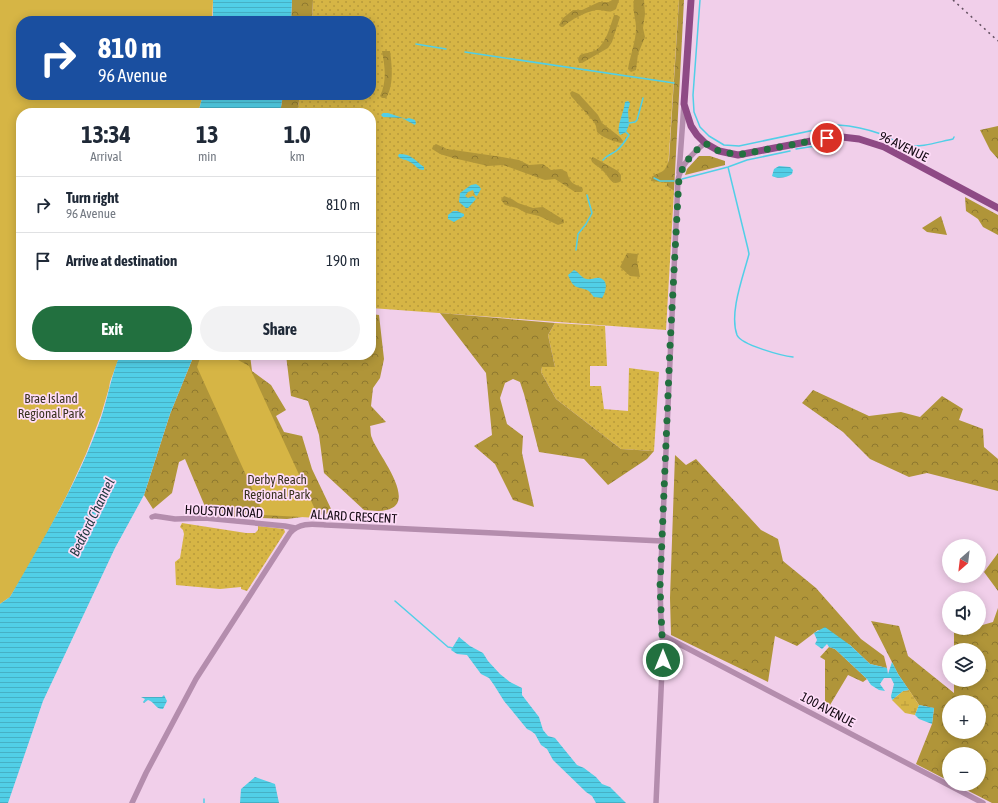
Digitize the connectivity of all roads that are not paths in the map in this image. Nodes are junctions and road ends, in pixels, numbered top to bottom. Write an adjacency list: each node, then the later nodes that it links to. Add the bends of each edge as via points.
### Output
1 (691, 0): 2 (main road, 96 AVENUE)
2 (684, 104): 3 (main road, 96 AVENUE, via 691,126); 4 (street)
3 (705, 143): 4 (street, via 688,158); 5 (main road, 96 AVENUE, via 720,151 738,155 827,138 859,139 893,151)
4 (679, 177): 8 (street)
5 (998, 208)
6 (152, 517): 7 (street, HOUSTON ROAD, via 175,520 205,518)
7 (295, 528): 8 (street, ALLARD CRESCENT, via 305,525 326,525); 10 (street, ALLARD CRESCENT, via 196,679)
8 (662, 541): 9 (street)
9 (662, 634): 11 (street, via 662,692); 12 (street, 100 AVENUE)
10 (132, 803)
11 (656, 803)
12 (983, 803)

